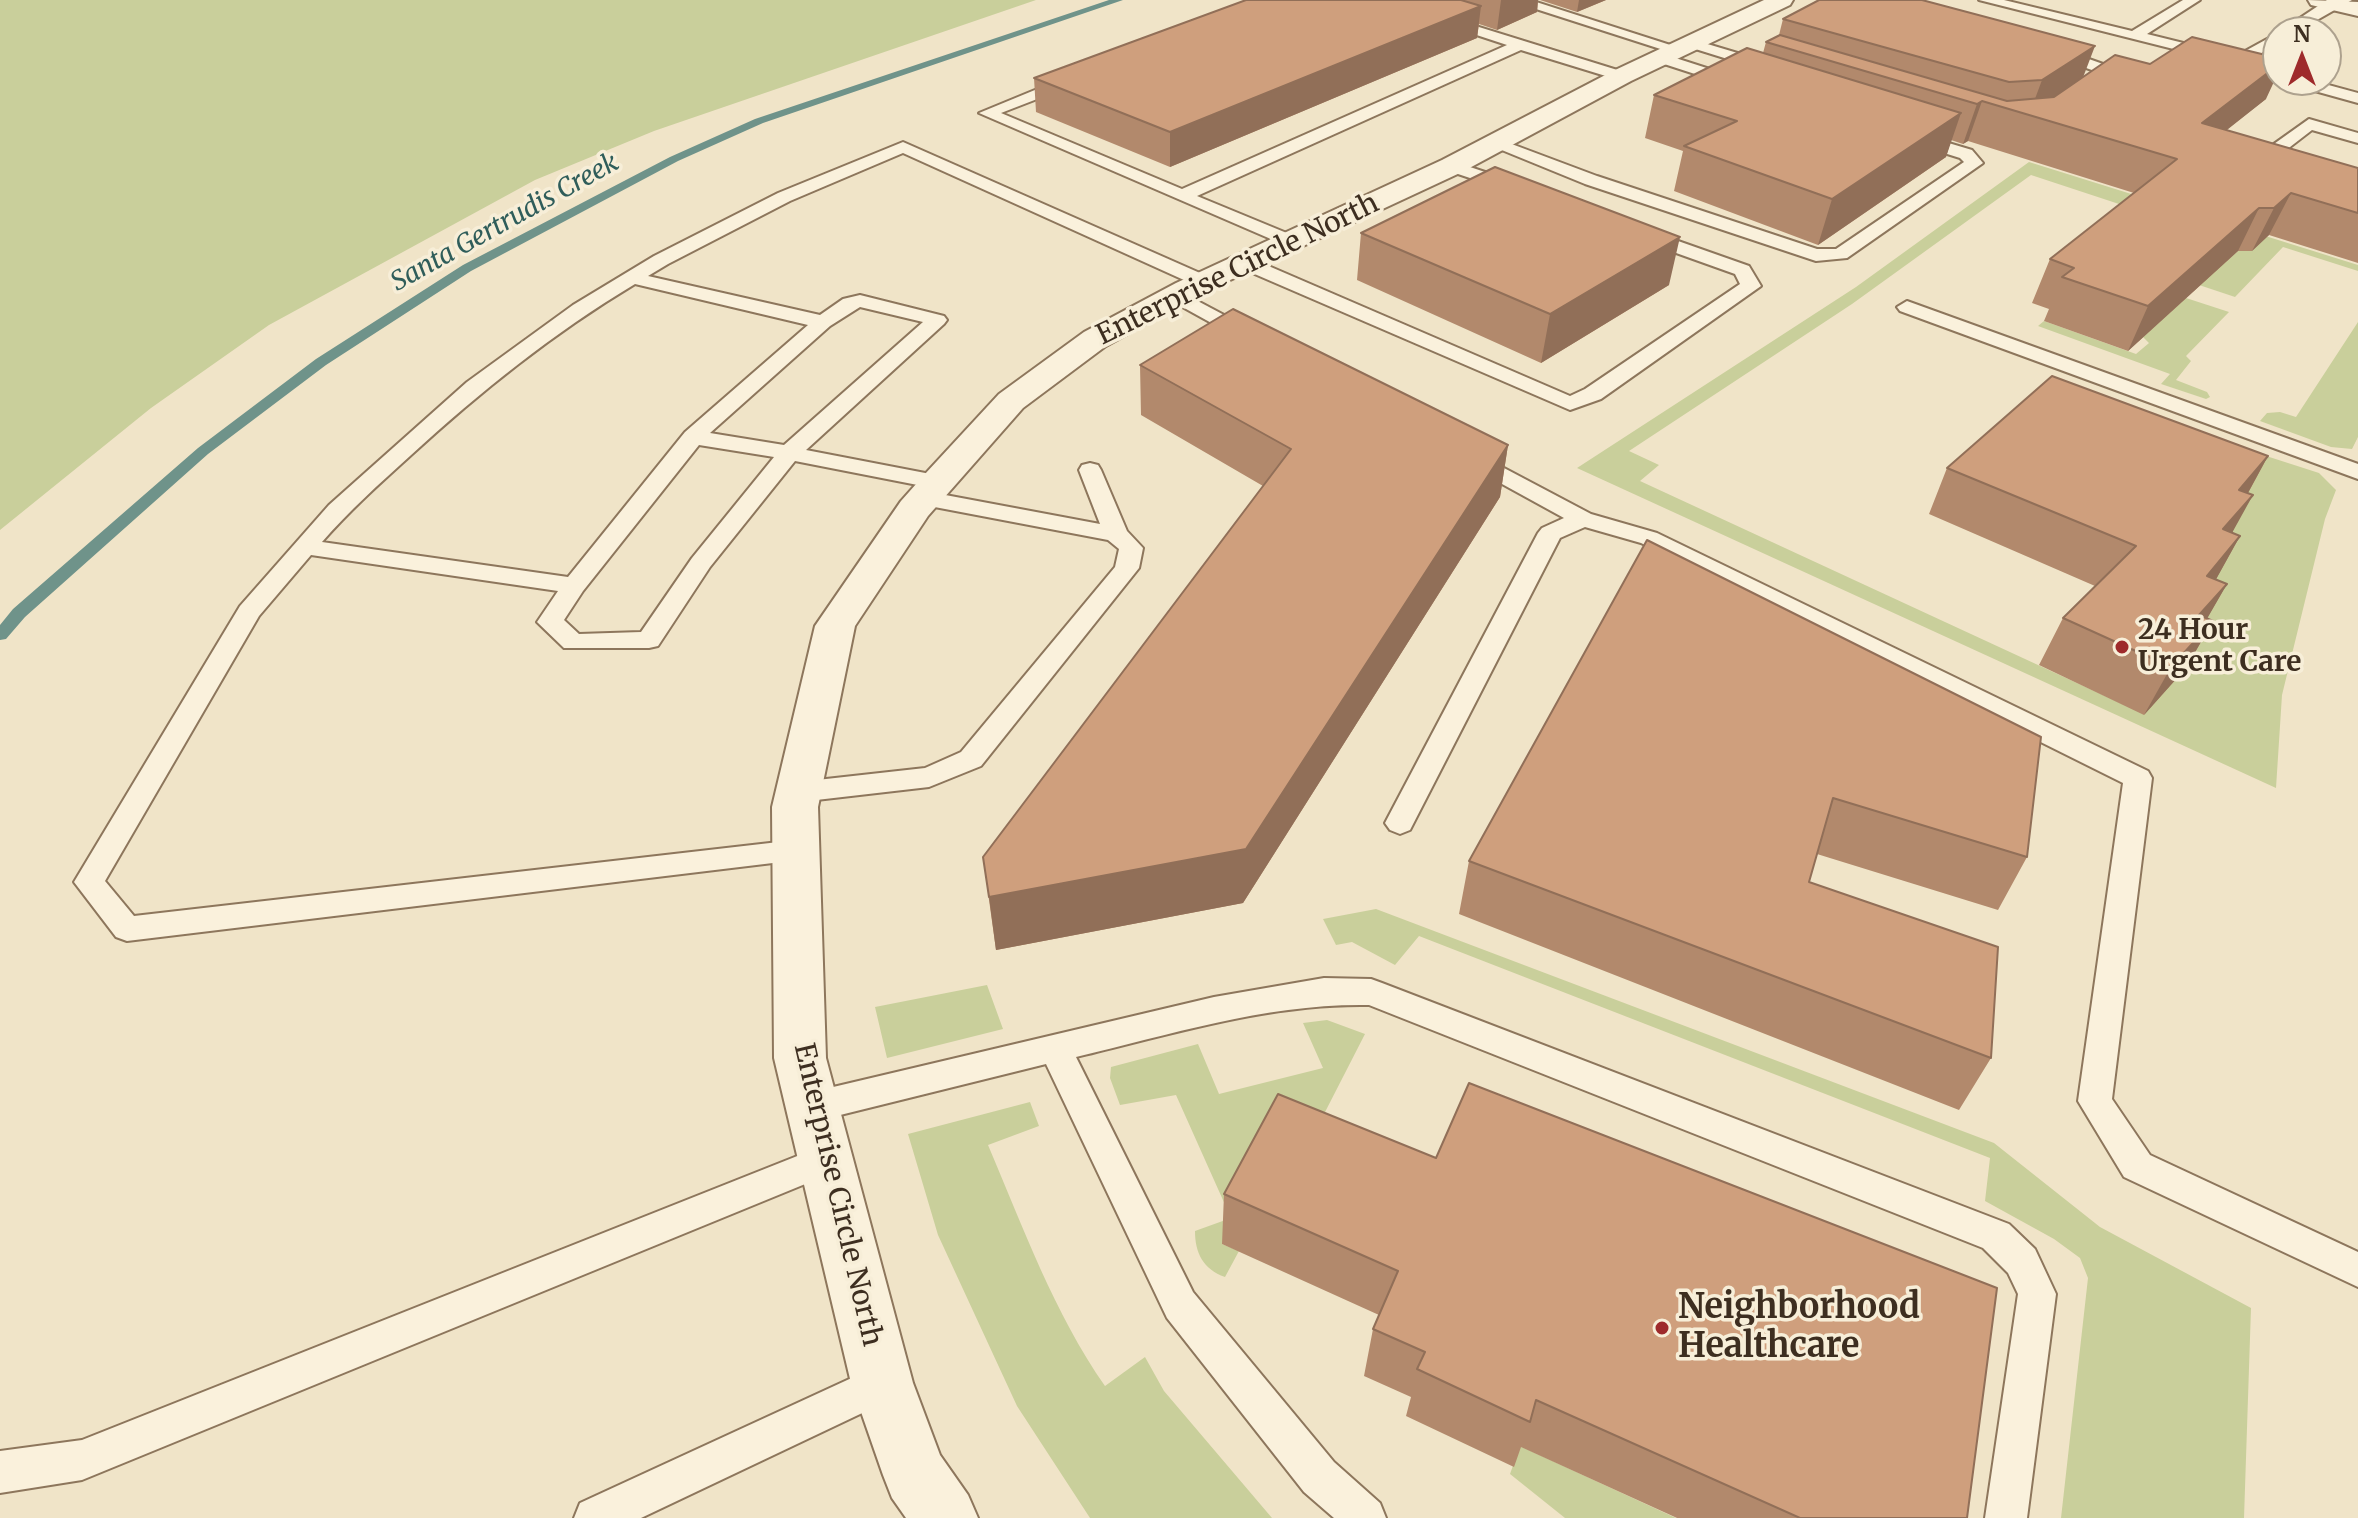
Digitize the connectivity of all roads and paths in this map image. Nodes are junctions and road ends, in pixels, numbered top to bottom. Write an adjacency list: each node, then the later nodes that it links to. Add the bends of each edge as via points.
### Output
1 (1377, 0): 10 (lane)
2 (1515, 0): 13 (lane)
3 (1986, 0): 9 (lane)
4 (2193, 0): 9 (lane)
5 (2332, 1): 7 (street); 8 (lane)
6 (1769, 2): 13 (street, Enterprise Circle North)
7 (2358, 9)
8 (2310, 16)
9 (2134, 36): 14 (lane)
10 (1519, 45): 18 (lane); 26 (lane)
11 (2036, 47): 20 (lane, via 2115,73)
12 (2262, 47): 14 (lane)
13 (1679, 51): 16 (lane); 18 (street, Enterprise Circle North); 19 (lane)
14 (2238, 61): 15 (lane)
15 (2262, 70)
16 (1781, 71)
17 (1091, 73): 26 (lane, via 987,113)
18 (1622, 76): 23 (street, Enterprise Circle North)
19 (1754, 88)
20 (2080, 97)
21 (1890, 131): 23 (lane, via 1966,154 1974,163 1840,254 1816,255)
22 (2358, 138): 25 (lane, via 2309,124 2256,165)
23 (1495, 144): 24 (street, Enterprise Circle North)
24 (1452, 166): 27 (lane); 29 (street, Enterprise Circle North)
25 (2285, 173)
26 (1184, 195): 29 (lane)
27 (1539, 197)
28 (1626, 228): 30 (lane, via 1742,270 1751,286 1593,394 1570,404)
29 (1287, 240): 30 (street, Enterprise Circle North)
30 (1243, 262): 32 (street, Enterprise Circle North)
31 (633, 278): 32 (lane, via 784,197 903,147); 34 (lane); 44 (lane, via 580,309 474,386 337,510)
32 (1189, 288): 35 (lane); 41 (street, Enterprise Circle North, via 1095,339 1011,401)
33 (1907, 307): 40 (lane)
34 (823, 322): 36 (lane); 38 (lane, via 860,301 937,320)
35 (1270, 347)
36 (693, 437): 38 (lane); 45 (lane)
37 (1447, 444): 42 (lane)
38 (789, 453): 41 (lane); 45 (lane, via 701,563 649,640 573,642 550,622)
39 (1090, 470): 43 (lane)
40 (2358, 472)
41 (931, 490): 43 (lane); 46 (street, Enterprise Circle North, via 835,626)
42 (1583, 519): 47 (lane, via 1550,533); 52 (lane, via 1649,538 2138,778 2095,1101 2137,1166)
43 (1116, 534): 46 (lane, via 1131,548 1127,568 971,759 929,777)
44 (305, 547): 45 (lane); 48 (lane, via 249,612 89,882 127,929)
45 (574, 586)
46 (799, 792): 48 (street, Enterprise Circle North)
47 (1400, 823)
48 (796, 851): 50 (street, Enterprise Circle North, via 800,1058)
49 (1055, 1048): 50 (lane); 57 (lane, via 1180,1305 1319,1477); 58 (lane, via 1214,1010 1324,991 1371,992 1996,1236 2018,1254 2037,1294)
50 (812, 1107): 51 (street, Enterprise Circle North)
51 (825, 1160): 53 (street, Enterprise Circle North); 54 (lane, via 82,1460)
52 (2358, 1270)
53 (882, 1383): 55 (lane); 56 (street, Enterprise Circle North, via 915,1475)
54 (0, 1472)
55 (595, 1518)
56 (945, 1518)
57 (1365, 1518)
58 (2006, 1518)

